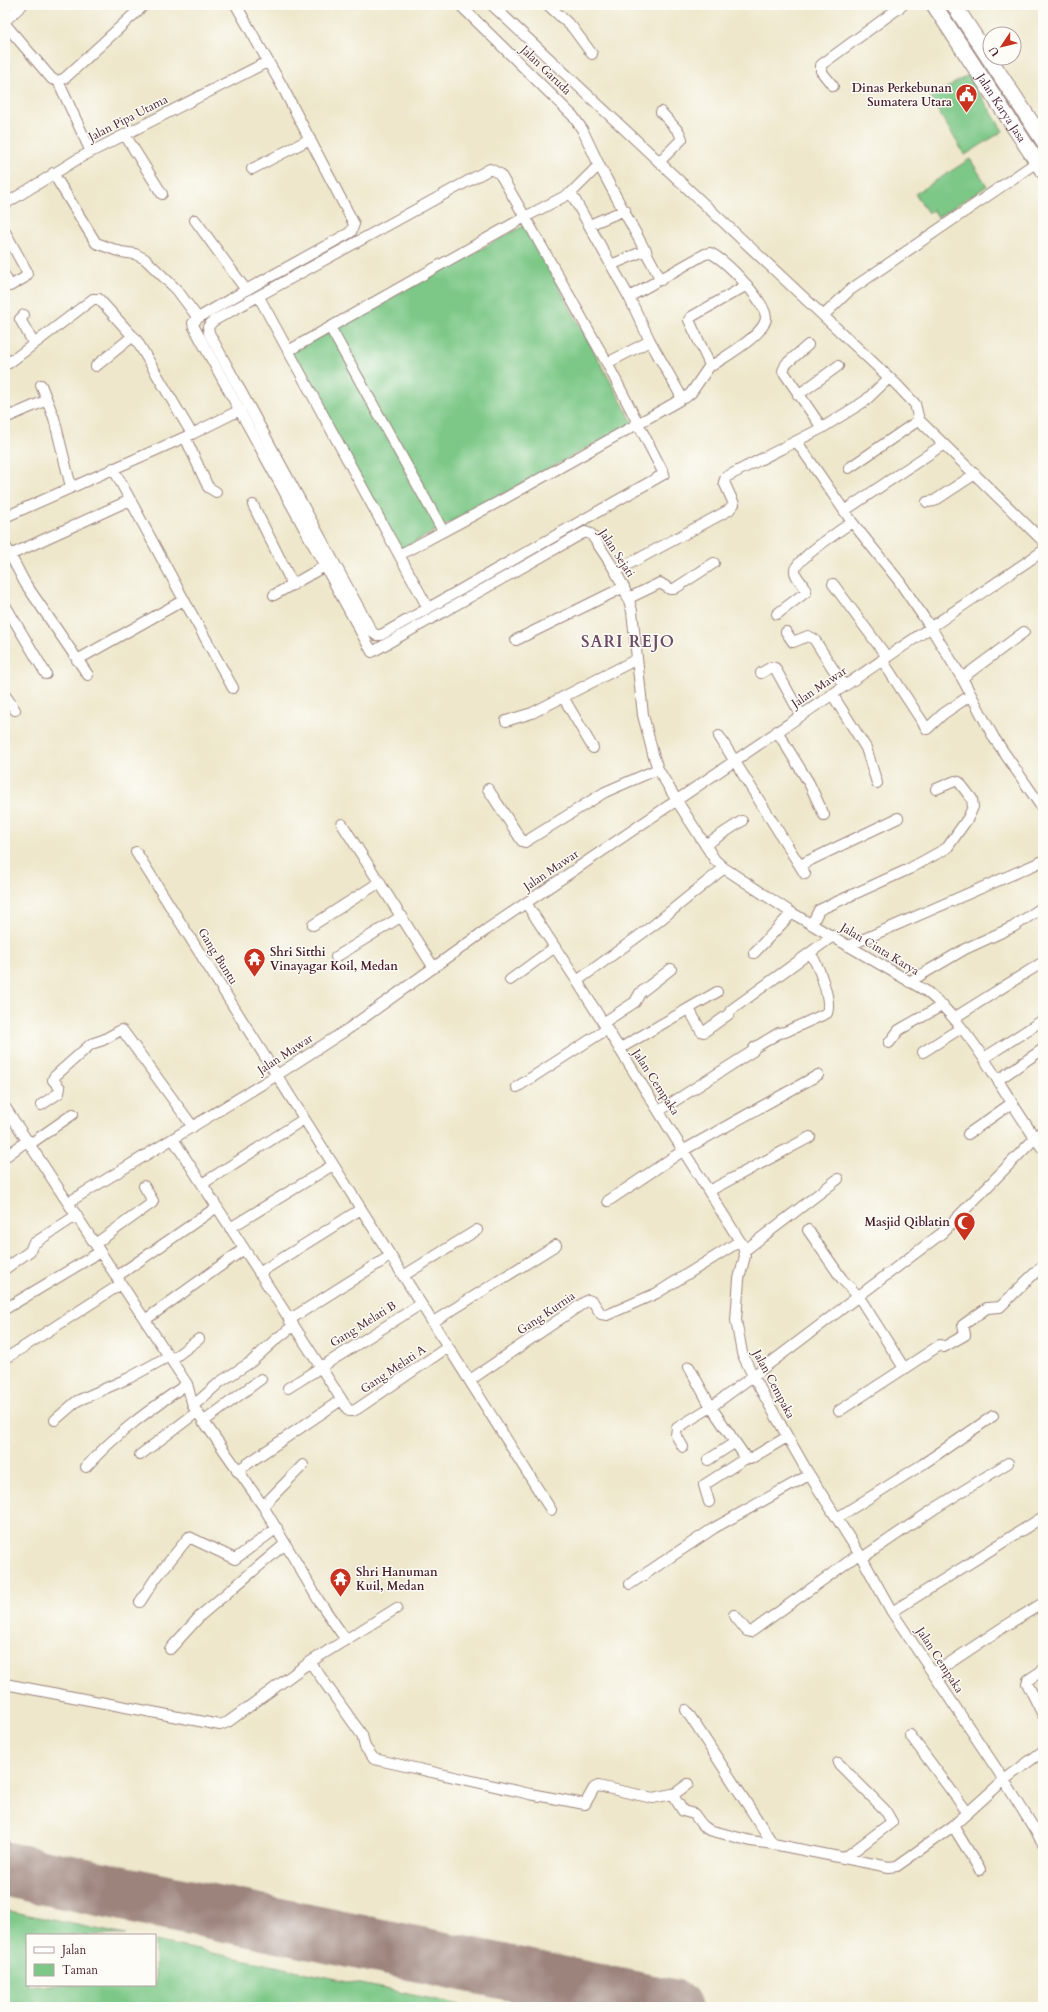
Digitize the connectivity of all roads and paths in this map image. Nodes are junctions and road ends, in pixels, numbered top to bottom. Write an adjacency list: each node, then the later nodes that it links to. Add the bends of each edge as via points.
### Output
1 (22, 5): 10 (street)
2 (144, 5): 14 (street, via 65,78)
3 (236, 5): 13 (street)
4 (460, 5): 22 (street, Jalan Garuda, via 573,116 582,129)
5 (492, 5): 21 (street)
6 (548, 5): 12 (street, via 572,27)
7 (903, 5): 15 (street, via 821,65 821,71)
8 (934, 5): 23 (highway, Jalan Karya Jasa)
9 (954, 5): 19 (highway, Jalan Karya Jasa)
10 (5, 21)
11 (5, 24): 14 (street, via 52,79)
12 (592, 54)
13 (267, 62): 17 (street, Jalan Pipa Utama); 18 (street)
14 (58, 81): 20 (street)
15 (833, 86)
16 (661, 112): 21 (street, via 682,139)
17 (125, 135): 20 (street, Jalan Pipa Utama); 27 (street)
18 (310, 139): 24 (street); 39 (street, via 354,228)
19 (1043, 140)
20 (91, 152): 25 (street, Jalan Pipa Utama)
21 (660, 162): 43 (street)
22 (598, 165): 26 (street); 29 (street, Jalan Garuda)
23 (1040, 167): 43 (street, via 850,290)
24 (252, 169)
25 (54, 174): 28 (street, Jalan Pipa Utama); 44 (street, via 96,243 145,259 177,290)
26 (571, 193): 30 (street); 32 (street)
27 (162, 194)
28 (5, 204)
29 (625, 210): 32 (street); 34 (street, Jalan Garuda)
30 (525, 217): 40 (street, via 500,174 490,169); 45 (street); 52 (street)
31 (195, 220): 39 (street)
32 (589, 226): 35 (street)
33 (5, 232): 36 (street, via 27,275 10,286)
34 (646, 250): 35 (street); 37 (street, Jalan Garuda)
35 (611, 265): 41 (street)
36 (5, 276)
37 (661, 280): 38 (street, via 710,253); 41 (street)
38 (747, 285): 53 (street, via 766,314 766,322 738,349); 53 (street, via 689,320)
39 (246, 290): 44 (street)
40 (259, 297): 50 (street); 96 (street, via 213,322 208,330 330,555 376,635 381,635)
41 (629, 297): 47 (street)
42 (24, 315): 48 (street, via 20,319)
43 (824, 315): 56 (street)
44 (198, 318): 62 (street, via 193,323 194,327)
45 (330, 327): 50 (street); 80 (street)
46 (133, 336): 48 (street, via 96,298); 54 (street); 66 (street)
47 (650, 342): 52 (street); 59 (street)
48 (34, 344): 51 (street, via 8,363)
49 (808, 345): 58 (street, via 783,369)
50 (288, 351): 84 (street)
51 (5, 358)
52 (607, 363): 64 (street)
53 (710, 364): 59 (street, via 691,393)
54 (96, 366)
55 (838, 366): 58 (street)
56 (888, 378): 63 (street, via 914,402); 65 (street, via 865,401)
57 (41, 385): 60 (street)
58 (798, 395): 65 (street)
59 (681, 398): 64 (street)
60 (46, 400): 61 (street, via 10,416); 72 (street, via 54,418)
61 (5, 410)
62 (240, 410): 66 (street); 87 (street)
63 (918, 420): 68 (street); 70 (street)
64 (639, 423): 80 (street); 96 (street, via 664,472 663,476)
65 (822, 428): 67 (street)
66 (188, 436): 69 (street); 73 (street, via 208,487)
67 (797, 442): 77 (street); 88 (street, via 726,477 724,482 734,504 729,510)
68 (944, 444): 71 (street); 77 (street)
69 (113, 468): 72 (street); 74 (street)
70 (849, 468)
71 (975, 474): 75 (street, via 934,501); 81 (street)
72 (71, 487): 78 (street)
73 (216, 492)
74 (130, 500): 85 (street); 94 (street)
75 (928, 502)
76 (253, 505): 90 (street)
77 (844, 511): 79 (street)
78 (5, 517)
79 (852, 522): 97 (street, via 808,554 796,567 796,573 806,592); 98 (street, via 899,580)
80 (443, 531): 84 (street)
81 (1043, 541)
82 (5, 545): 85 (street)
83 (1043, 550): 98 (street, Jalan Mawar)
84 (399, 555): 96 (street)
85 (10, 556): 104 (street)
86 (714, 563): 93 (street, via 674,589 660,583)
87 (325, 566): 88 (street, Jalan Sejati, via 372,652 585,532 591,534); 90 (street)
88 (616, 571): 91 (street, Jalan Sejati)
89 (832, 584): 102 (street)
90 (293, 585): 92 (street)
91 (624, 587): 93 (street, Jalan Sejati); 101 (street)
92 (274, 595)
93 (629, 598): 103 (street, Jalan Sejati)
94 (184, 600): 104 (street); 110 (street)
95 (5, 605): 106 (street)
96 (428, 608)
97 (777, 614)
98 (931, 628): 102 (street, Jalan Mawar); 108 (street)
99 (786, 632): 109 (street, via 794,642 808,636 814,639)
100 (1024, 632): 108 (street)
101 (516, 640)
102 (884, 658): 109 (street, Jalan Mawar); 113 (street, via 927,729 942,714)
103 (637, 659): 114 (street); 122 (street, Jalan Sejati, via 643,714)
104 (77, 660): 107 (street)
105 (761, 673): 116 (street, via 775,668)
106 (46, 674)
107 (88, 675)
108 (962, 678): 113 (street)
109 (844, 686): 111 (street, Jalan Mawar)
110 (233, 688)
111 (832, 694): 116 (street, Jalan Mawar); 123 (street, via 866,748)
112 (5, 695): 115 (street)
113 (971, 695): 127 (street, via 994,738)
114 (563, 697): 117 (street, via 532,714); 120 (street)
115 (16, 710)
116 (801, 714): 118 (street, Jalan Mawar)
117 (506, 721)
118 (777, 731): 121 (street, Jalan Mawar); 128 (street, via 809,783)
119 (719, 736): 121 (street)
120 (593, 748)
121 (735, 760): 126 (street, Jalan Mawar); 129 (street, via 802,869)
122 (658, 770): 124 (street, via 605,792 525,842); 126 (street, Jalan Sejati)
123 (877, 783)
124 (488, 789)
125 (936, 790): 142 (street, via 955,781 959,782 966,790 973,807 947,848 909,869 819,910)
126 (677, 801): 132 (street, Jalan Cinta Karya); 138 (street, Jalan Mawar)
127 (1043, 809)
128 (824, 815)
129 (898, 818)
130 (742, 822): 132 (street)
131 (342, 824): 137 (street)
132 (705, 845): 135 (street, Jalan Cinta Karya)
133 (136, 852): 168 (street, Gang Buntu)
134 (1041, 862): 136 (street); 145 (street)
135 (724, 868): 140 (street, Jalan Cinta Karya); 154 (street, via 655,924)
136 (1043, 873)
137 (380, 882): 141 (street); 143 (street)
138 (526, 903): 146 (street, Jalan Cempaka); 151 (street, Jalan Mawar)
139 (1043, 907): 155 (street, via 1013,927 965,949)
140 (792, 913): 142 (street, Jalan Cinta Karya); 147 (street)
141 (402, 916): 149 (street); 151 (street)
142 (812, 924): 144 (street, Jalan Cinta Karya)
143 (312, 925)
144 (833, 936): 145 (street, Jalan Cinta Karya); 148 (street)
145 (848, 946): 155 (street, Jalan Cinta Karya)
146 (555, 947): 153 (street); 154 (street, Jalan Cempaka)
147 (754, 953)
148 (810, 953): 158 (street, via 704,1032); 175 (street, via 824,985 829,1008 827,1013 768,1039)
149 (336, 958)
150 (1040, 964): 159 (street)
151 (434, 968): 168 (street, Jalan Mawar)
152 (670, 969): 161 (street, via 640,992 635,1002)
153 (510, 980)
154 (577, 981): 161 (street, Jalan Cempaka)
155 (909, 982): 157 (street, Jalan Cinta Karya, via 926,991)
156 (717, 992): 158 (street)
157 (942, 1005): 159 (street, Jalan Cinta Karya); 163 (street, via 899,1030)
158 (689, 1009): 164 (street)
159 (954, 1018): 162 (street, Jalan Cinta Karya)
160 (1043, 1020): 167 (street)
161 (605, 1026): 164 (street, Jalan Cempaka); 171 (street)
162 (961, 1028): 166 (street); 167 (street, Jalan Cinta Karya)
163 (889, 1043)
164 (619, 1049): 175 (street, Jalan Cempaka)
165 (1043, 1049): 170 (street)
166 (923, 1052)
167 (984, 1058): 170 (street, Jalan Cinta Karya)
168 (277, 1075): 177 (street, Gang Buntu); 178 (street, Jalan Mawar)
169 (818, 1075): 186 (street)
170 (998, 1080): 172 (street, Jalan Cinta Karya)
171 (517, 1086)
172 (1012, 1103): 180 (street); 182 (street, Jalan Cinta Karya)
173 (41, 1105): 178 (street, via 59,1093 60,1088 53,1080 54,1077 91,1044 121,1030)
174 (6, 1110): 184 (street)
175 (659, 1111): 186 (street, Jalan Cempaka)
176 (74, 1114): 184 (street)
177 (304, 1119): 188 (street, Gang Buntu); 190 (street)
178 (193, 1127): 183 (street, Jalan Mawar)
179 (1043, 1130): 182 (street)
180 (968, 1134)
181 (810, 1137): 192 (street)
182 (1034, 1138): 185 (street, Jalan Cinta Karya); 212 (street, via 942,1233)
183 (173, 1139): 190 (street); 194 (street, Jalan Mawar)
184 (29, 1142): 187 (street); 194 (street)
185 (1043, 1149)
186 (684, 1150): 192 (street, Jalan Cempaka); 193 (street)
187 (5, 1157)
188 (333, 1164): 196 (street, Gang Buntu); 198 (street)
189 (838, 1179): 205 (street)
190 (202, 1184): 195 (street)
191 (144, 1186): 203 (street, via 152,1203)
192 (709, 1191): 201 (street, Jalan Cempaka)
193 (608, 1201)
194 (69, 1202): 197 (street)
195 (217, 1207): 198 (street); 211 (street)
196 (361, 1209): 206 (street, Gang Buntu); 209 (street)
197 (77, 1215): 203 (street); 208 (street, via 33,1244 30,1251)
198 (230, 1228): 204 (street)
199 (477, 1230): 210 (street)
200 (808, 1230): 212 (street, via 842,1279)
201 (740, 1240): 205 (street, Jalan Cempaka); 227 (street, Gang Kurnia, via 657,1293 607,1315 601,1314 593,1302 588,1300)
202 (556, 1245): 216 (street)
203 (98, 1248): 211 (street); 214 (street)
204 (244, 1249): 209 (street); 215 (street)
205 (744, 1251): 225 (street, Jalan Cempaka, via 736,1320 742,1353)
206 (390, 1256): 210 (street, Gang Buntu); 217 (street)
207 (1043, 1265): 224 (street, via 1000,1306 986,1308 963,1325 965,1335 944,1347 940,1345)
208 (5, 1269)
209 (259, 1273): 217 (street)
210 (403, 1276): 213 (street, Gang Buntu)
211 (119, 1281): 215 (street); 221 (street)
212 (859, 1297): 224 (street); 225 (street)
213 (421, 1304): 216 (street, Gang Buntu); 222 (street, Gang Melati B)
214 (5, 1309)
215 (145, 1320): 220 (street)
216 (433, 1322): 219 (street, Gang Buntu)
217 (291, 1323): 222 (street); 232 (street, via 252,1362 220,1382)
218 (199, 1339): 220 (street)
219 (448, 1347): 227 (street, Gang Buntu); 230 (street, Gang Melati A, via 351,1412)
220 (170, 1358): 228 (street); 235 (street, via 77,1401)
221 (5, 1359)
222 (319, 1367): 229 (street, Gang Melati B); 230 (street)
223 (689, 1367): 231 (street)
224 (904, 1368): 233 (street)
225 (753, 1376): 231 (street); 237 (street, Jalan Cempaka)
226 (262, 1379): 236 (street)
227 (470, 1380): 250 (street, Gang Buntu)
228 (188, 1384): 232 (street); 245 (street, via 123,1432 101,1450)
229 (288, 1388)
230 (341, 1400): 246 (street)
231 (711, 1407): 238 (street); 239 (street, via 677,1428 676,1435)
232 (195, 1409): 236 (street); 240 (street)
233 (839, 1411)
234 (993, 1416): 252 (street, via 923,1464)
235 (55, 1420)
236 (203, 1422): 246 (street)
237 (787, 1437): 241 (street, via 750,1459); 247 (street, Jalan Cempaka)
238 (734, 1443): 241 (street); 242 (street)
239 (683, 1447)
240 (140, 1455)
241 (746, 1458): 248 (street, via 704,1485)
242 (708, 1460)
243 (1008, 1463): 255 (street)
244 (303, 1465): 249 (street)
245 (86, 1467)
246 (237, 1471): 249 (street)
247 (809, 1475): 252 (street, Jalan Cempaka); 256 (street, via 714,1528)
248 (710, 1502)
249 (263, 1506): 253 (street)
250 (551, 1510)
251 (1043, 1517): 260 (street)
252 (836, 1518): 255 (street, Jalan Cempaka)
253 (277, 1528): 254 (street); 257 (street, via 235,1559 189,1537 150,1585)
254 (285, 1544): 262 (street); 263 (street, via 193,1622)
255 (860, 1556): 260 (street, Jalan Cempaka); 261 (street, via 751,1632 747,1631)
256 (630, 1584)
257 (140, 1602)
258 (1043, 1604): 266 (street)
259 (397, 1608): 262 (street)
260 (892, 1612): 266 (street, Jalan Cempaka)
261 (734, 1615)
262 (346, 1640): 264 (street)
263 (170, 1649)
264 (310, 1662): 267 (street, via 228,1722 220,1725); 275 (street, via 362,1735 369,1754 381,1762 585,1804 594,1788 598,1786 653,1798)
265 (1043, 1670): 269 (street, via 1027,1683)
266 (933, 1674): 273 (street, Jalan Cempaka)
267 (5, 1684)
268 (686, 1710): 279 (street)
269 (1043, 1715)
270 (910, 1735): 276 (street)
271 (1043, 1751): 273 (street)
272 (838, 1763): 281 (street, via 885,1810 892,1822)
273 (1004, 1780): 276 (street); 278 (street, Jalan Cempaka)
274 (688, 1784): 275 (street)
275 (672, 1795): 279 (street, via 683,1811 694,1814 705,1828 751,1841)
276 (968, 1813): 277 (street)
277 (953, 1826): 281 (street, via 892,1867); 282 (street)
278 (1040, 1830): 280 (street, Jalan Cempaka)
279 (773, 1844): 281 (street)
280 (1043, 1844)
281 (846, 1857)
282 (980, 1870)

